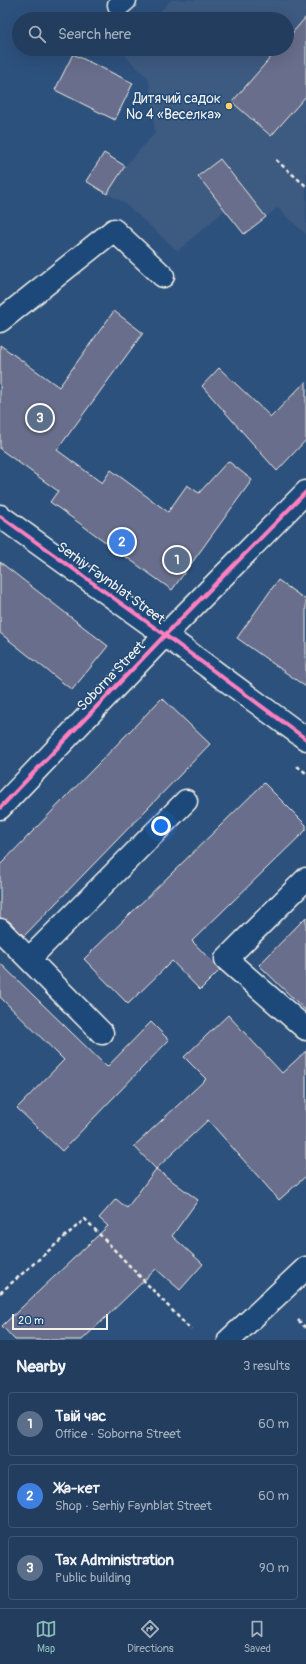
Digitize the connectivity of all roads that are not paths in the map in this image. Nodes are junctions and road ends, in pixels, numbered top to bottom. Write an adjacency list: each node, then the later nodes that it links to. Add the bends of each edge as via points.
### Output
1 (163, 276): 2 (street, via 114,230)
2 (0, 321)
3 (306, 492): 5 (street, Soborna Street)
4 (0, 516): 5 (street, Serhiy Faynblat Street)
5 (165, 635): 6 (street, Serhiy Faynblat Street); 8 (street, Soborna Street)
6 (306, 739)
7 (186, 802): 11 (street)
8 (0, 808)
9 (306, 879): 12 (street, via 226,959)
10 (0, 930): 11 (street)
11 (29, 959): 13 (street)
12 (306, 1029)
13 (102, 1033)
14 (306, 1268): 15 (street)
15 (229, 1340)

